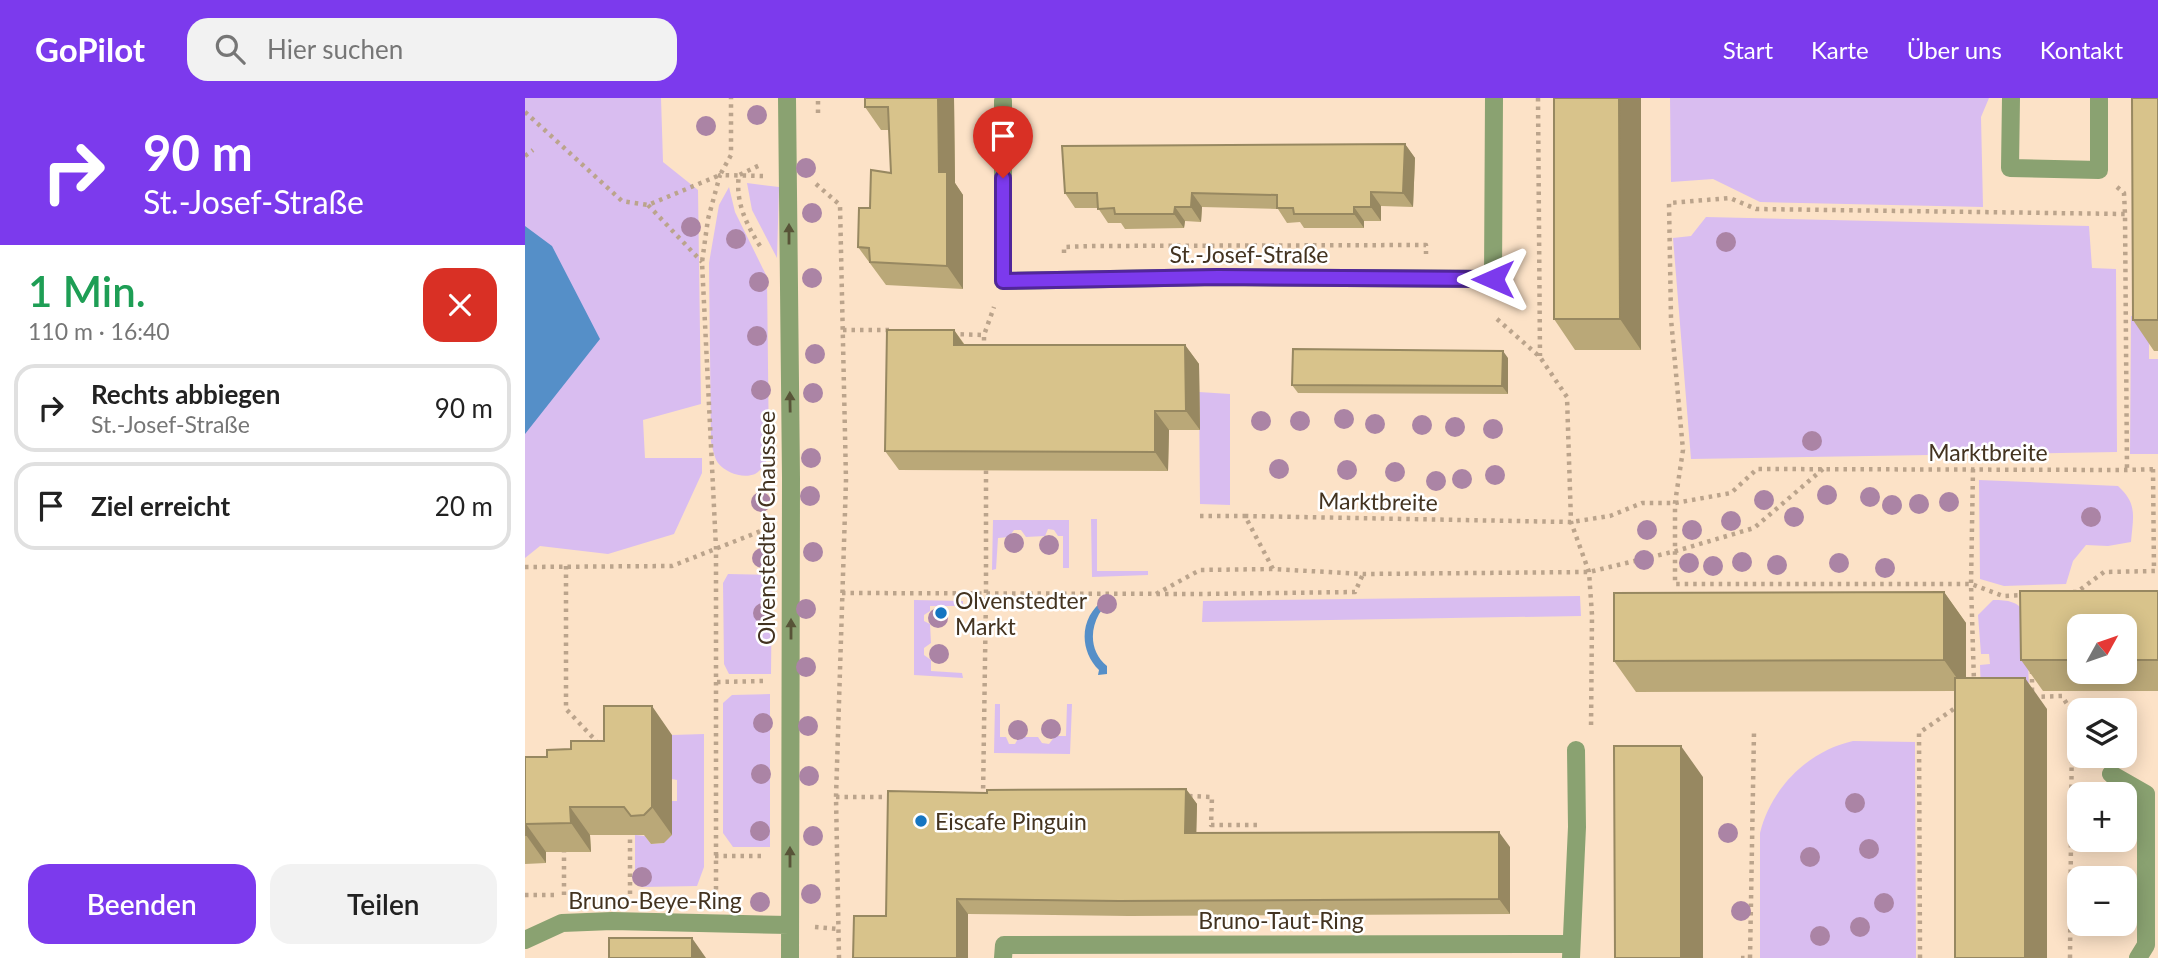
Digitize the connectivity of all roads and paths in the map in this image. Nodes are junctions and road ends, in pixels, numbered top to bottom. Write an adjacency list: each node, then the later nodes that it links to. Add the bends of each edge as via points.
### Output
1 (731, 98): 12 (path, via 731,155)
2 (787, 98): 13 (street, Olvenstedter Chaussee)
3 (1494, 98): 17 (street, St.-Josef-Straße, via 1493,279)
4 (1538, 98): 23 (path)
5 (2011, 98): 11 (street, via 2010,168)
6 (2099, 98): 11 (street)
7 (1003, 102): 17 (street)
8 (525, 112): 14 (path, via 622,201)
9 (533, 149): 10 (path)
10 (525, 156)
11 (2099, 170): 15 (path, via 2124,193)
12 (720, 175): 13 (path); 14 (path); 16 (path)
13 (789, 178): 19 (path, via 817,184 840,205); 33 (street, Olvenstedter Chaussee, one-way to 13)
14 (648, 205): 16 (path)
15 (2125, 214): 29 (path); 30 (path, via 1756,209 1730,198 1669,203 1671,319 1683,450)
16 (702, 262): 36 (path)
17 (1003, 281): 22 (path)
18 (1497, 319): 23 (path)
19 (843, 330): 20 (path); 46 (path, via 846,480)
20 (898, 330)
21 (940, 333): 22 (path)
22 (984, 335): 24 (path)
23 (1539, 357): 34 (path, via 1567,397)
24 (984, 360)
25 (985, 457): 47 (path)
26 (1823, 469): 27 (path, Marktbreite); 30 (path, Marktbreite, via 1757,469 1731,493); 37 (path, via 1754,528)
27 (1973, 469): 29 (path, Marktbreite); 44 (path)
28 (2155, 469): 29 (path, Marktbreite); 35 (path, Marktbreite)
29 (2127, 470)
30 (1675, 503): 34 (path, Marktbreite, via 1642,503 1610,516); 37 (path)
31 (1200, 516): 32 (path, Marktbreite)
32 (1245, 516): 34 (path, Marktbreite); 40 (path)
33 (791, 519): 36 (path); 51 (street, Olvenstedter Chaussee, one-way to 33)
34 (1571, 522): 42 (path)
35 (2156, 525): 41 (path, Marktbreite)
36 (716, 548): 38 (path, via 672,565); 52 (path)
37 (1676, 551): 42 (path); 44 (path, via 1675,584)
38 (566, 566): 39 (path); 60 (path, via 566,709)
39 (525, 567)
40 (1273, 569): 43 (path); 48 (path, via 1200,570)
41 (2156, 571): 45 (path, via 2104,572 2077,592)
42 (1589, 572): 43 (path)
43 (1363, 574): 48 (path, via 1355,592)
44 (1971, 583): 49 (path, via 2003,596); 53 (path)
45 (2066, 592)
46 (842, 593): 47 (path); 66 (path)
47 (986, 594): 48 (path); 63 (path)
48 (1155, 594)
49 (2032, 594)
50 (2032, 671): 55 (path)
51 (791, 680): 52 (path); 73 (street, Olvenstedter Chaussee)
52 (717, 682): 72 (path)
53 (1975, 695)
54 (2021, 696): 55 (path)
55 (2032, 697): 57 (path, via 2061,696)
56 (1965, 700): 85 (path, via 1919,733)
57 (2067, 705)
58 (1754, 732): 84 (path)
59 (1576, 750): 79 (street, Bruno-Taut-Ring)
60 (606, 751)
61 (2072, 768): 86 (path)
62 (2111, 774): 87 (street, via 2146,794 2146,945)
63 (983, 796): 64 (path); 68 (path)
64 (996, 796)
65 (1186, 796): 69 (path, via 1212,797 1211,825)
66 (836, 797): 67 (path); 81 (path)
67 (903, 797)
68 (983, 809)
69 (1257, 825)
70 (630, 835): 75 (path)
71 (563, 852): 74 (path)
72 (715, 856): 73 (path); 76 (path, via 716,896)
73 (790, 856): 77 (street, Olvenstedter Chaussee, one-way to 73)
74 (563, 895)
75 (630, 895)
76 (729, 924): 77 (street, Bruno-Beye-Ring); 78 (street, Bruno-Beye-Ring, via 562,923)
77 (789, 925): 80 (street, Olvenstedter Chaussee)
78 (525, 940)
79 (1571, 951): 82 (street, Bruno-Taut-Ring, via 1004,945)
80 (790, 958)
81 (839, 958)
82 (1003, 958)
83 (1741, 958): 84 (path)
84 (1750, 958)
85 (1920, 958)
86 (2070, 958)
87 (2139, 958)

